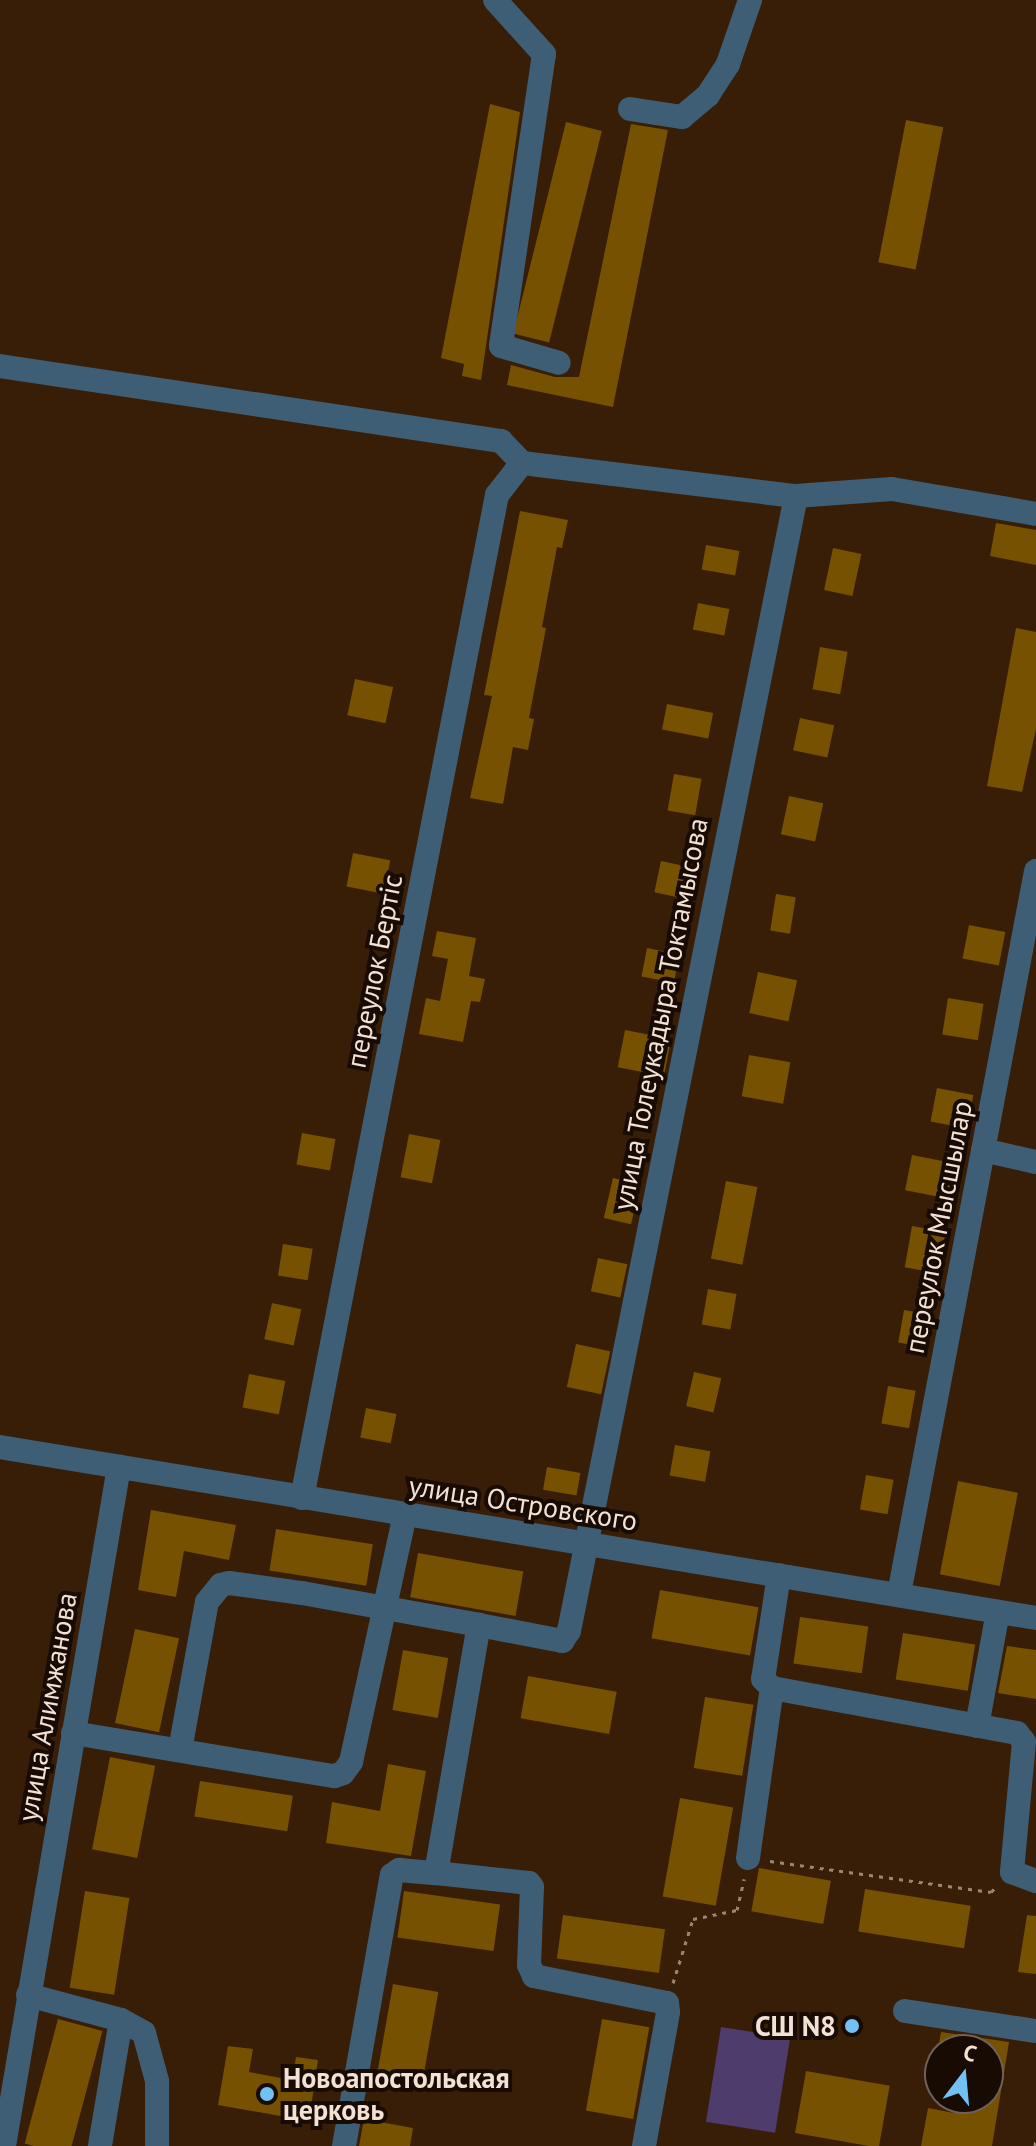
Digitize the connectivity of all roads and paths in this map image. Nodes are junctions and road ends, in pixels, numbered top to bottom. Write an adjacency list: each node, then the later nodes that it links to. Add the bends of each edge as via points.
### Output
1 (495, 0): 4 (street, via 544,54 501,346)
2 (750, 0): 3 (street, via 728,64 708,95 682,117)
3 (630, 109)
4 (559, 363)
5 (0, 366): 6 (street, via 501,441)
6 (522, 463): 7 (street); 15 (street, переулок Бертіс, via 497,495)
7 (796, 496): 8 (street, via 892,489); 17 (street, улица Толеукадыра Токтамысова)
8 (1036, 514)
9 (1036, 871): 10 (street, переулок Мысшылар)
10 (1025, 986): 11 (street, переулок Мысшылар)
11 (983, 1150): 12 (street); 19 (street, переулок Мысшылар)
12 (1036, 1162)
13 (0, 1447): 14 (street, улица Островского)
14 (119, 1467): 15 (street, улица Островского); 26 (street, улица Алимжанова)
15 (302, 1498): 16 (street, улица Островского)
16 (405, 1514): 17 (street, улица Островского); 20 (street)
17 (584, 1544): 18 (street, улица Островского); 23 (street, улица Толеукадыра Токтамысова, via 565,1640)
18 (779, 1575): 19 (street, улица Островского); 24 (street, via 763,1679)
19 (899, 1594): 21 (street, улица Островского)
20 (385, 1608): 23 (street); 27 (street, via 351,1762 343,1773 334,1776); 27 (street, via 221,1585 207,1602)
21 (998, 1612): 22 (street, улица Островского); 25 (street)
22 (1036, 1618)
23 (479, 1625): 30 (street)
24 (772, 1688): 25 (street); 28 (street)
25 (977, 1726): 29 (street, via 1017,1733 1024,1742)
26 (73, 1733): 27 (street); 32 (street, улица Алимжанова)
27 (180, 1750)
28 (748, 1858): 29 (path, via 991,1892); 33 (path, via 737,1910 693,1919)
29 (1012, 1872): 31 (street)
30 (436, 1873): 33 (street, via 529,1883 529,1965 534,1976); 41 (street, via 399,1870 392,1875)
31 (1036, 1881)
32 (28, 1995): 35 (street); 38 (street, улица Алимжанова)
33 (667, 2003): 42 (street)
34 (905, 2011): 36 (street)
35 (121, 2020): 39 (street); 40 (street, via 144,2033 157,2081)
36 (1036, 2031)
37 (1036, 2138): 43 (path)
38 (4, 2146)
39 (100, 2146)
40 (157, 2146)
41 (344, 2146)
42 (644, 2146)
43 (1035, 2146)

